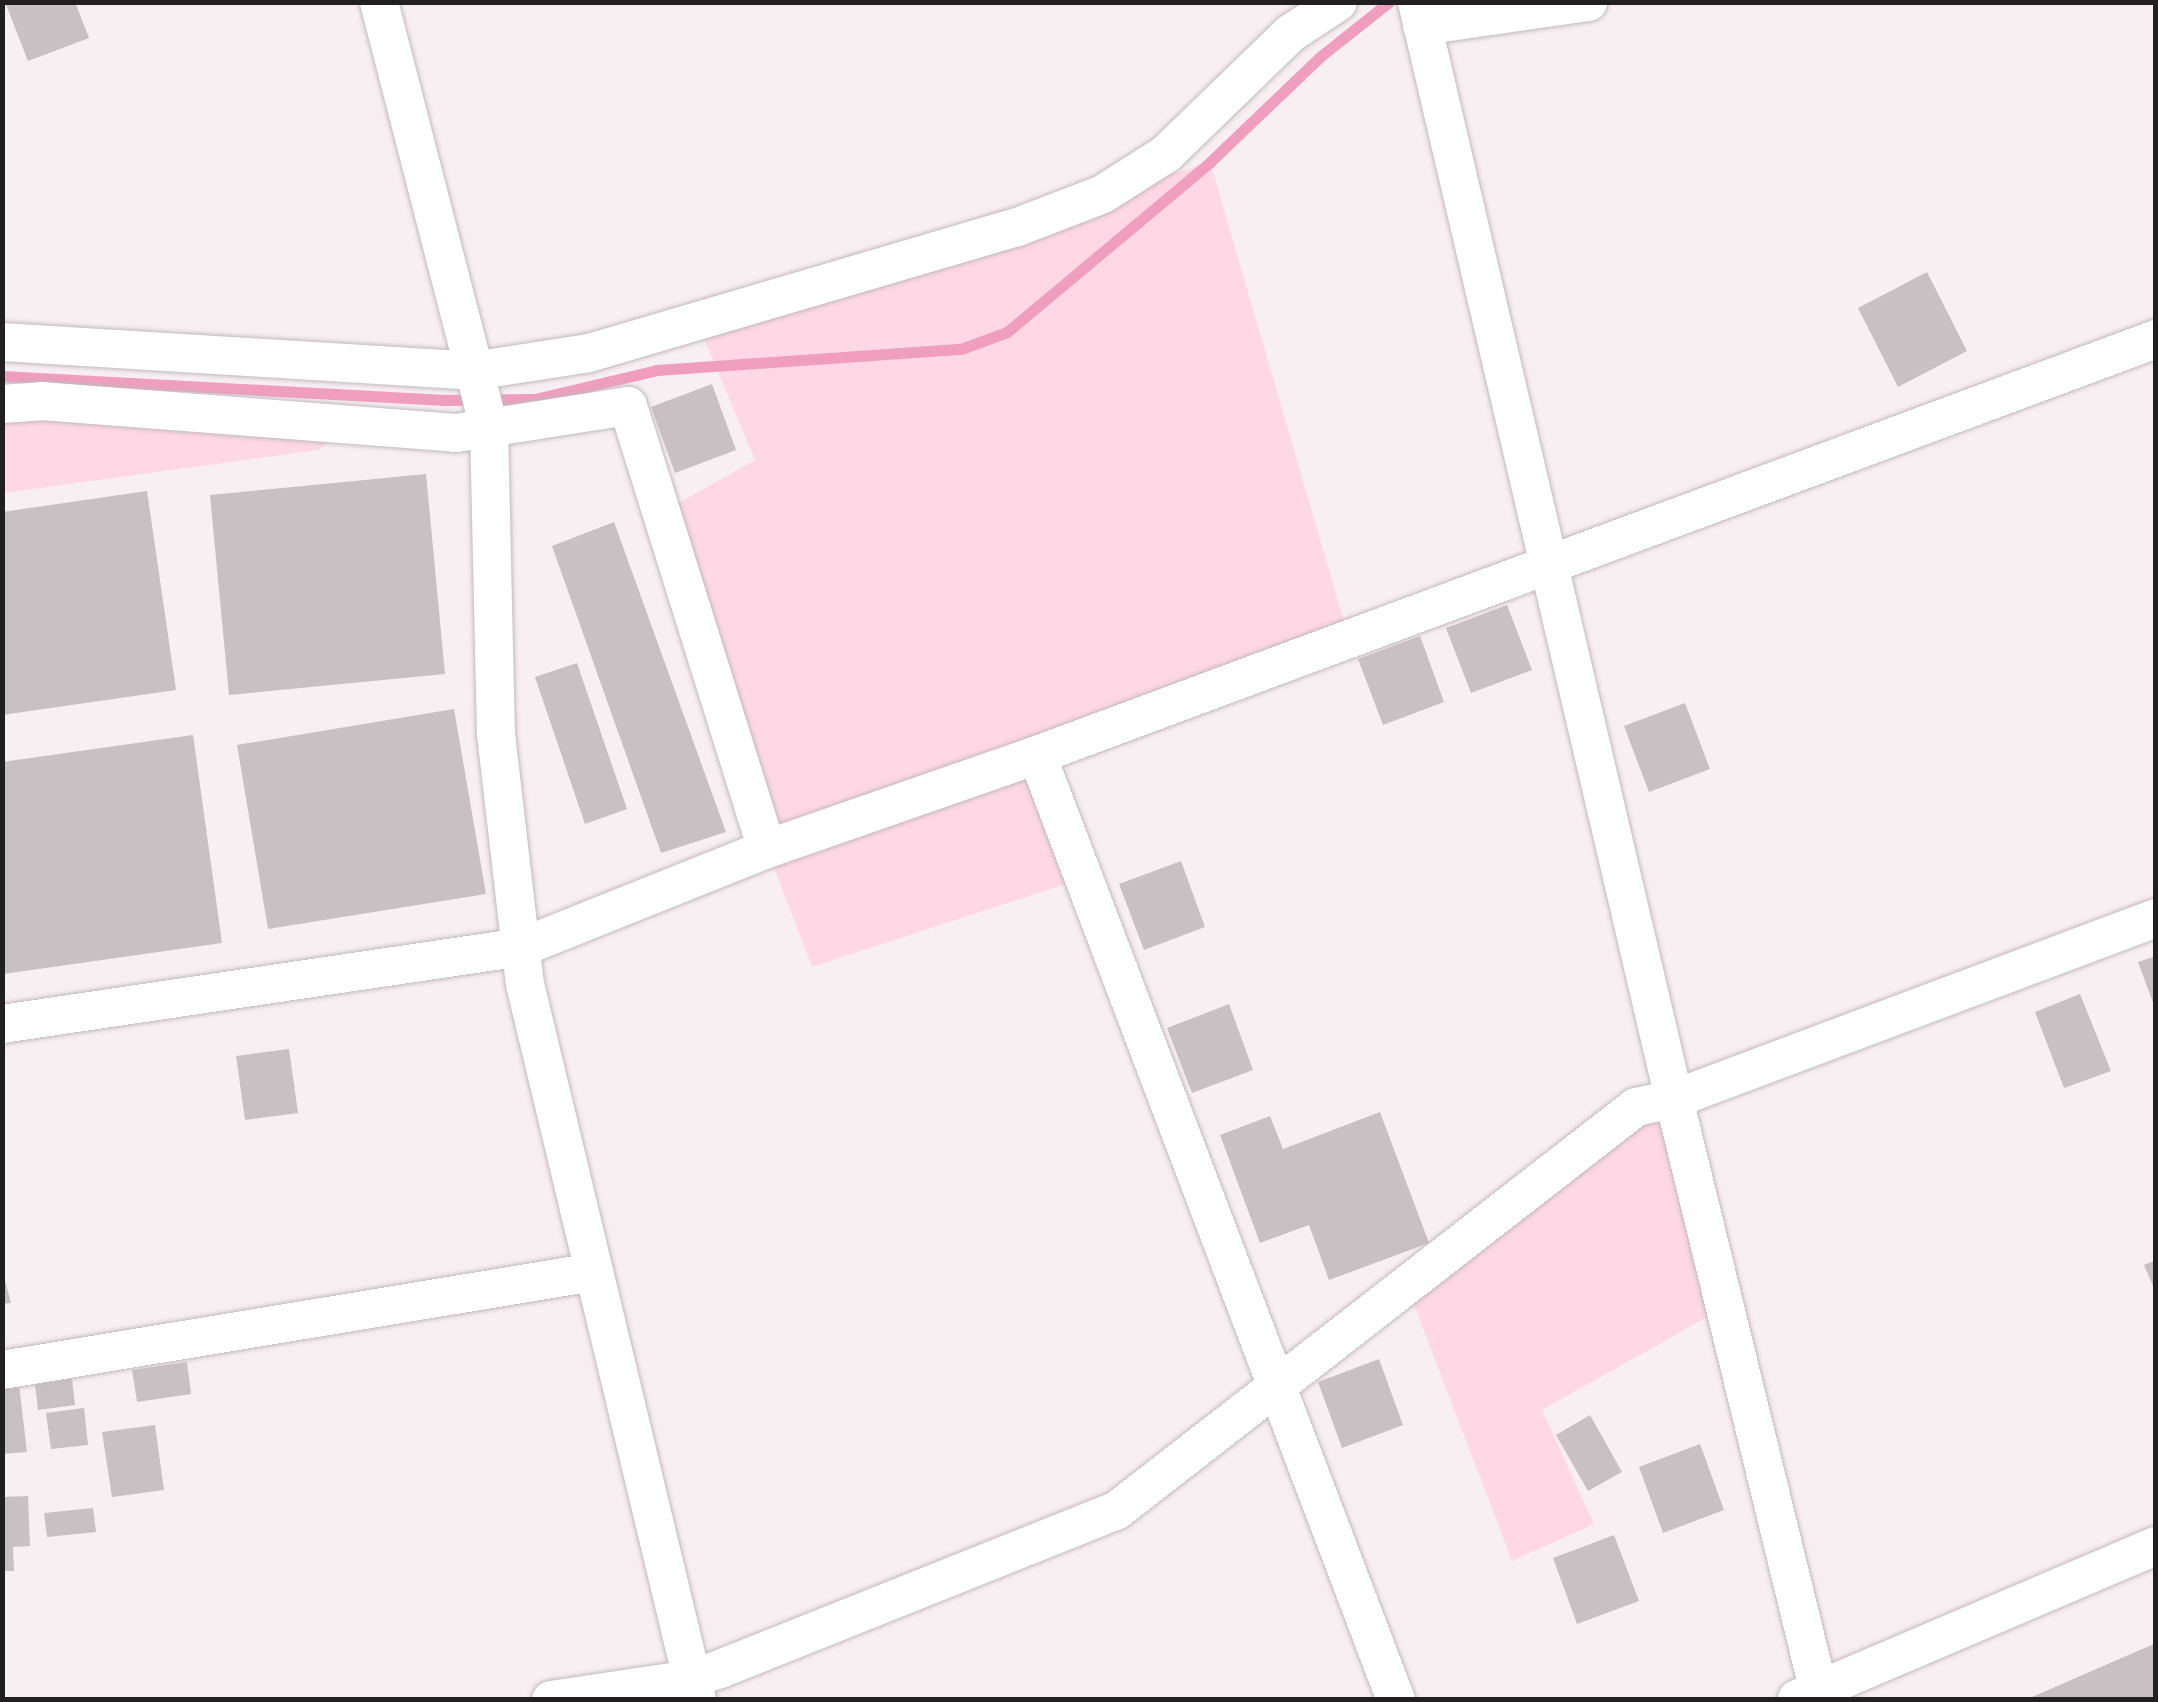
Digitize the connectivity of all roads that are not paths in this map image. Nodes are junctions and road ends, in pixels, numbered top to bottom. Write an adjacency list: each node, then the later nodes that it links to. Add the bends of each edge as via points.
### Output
1 (379, 2): 7 (street)
2 (1338, 2): 7 (street, via 1292,33 1166,154 1104,194 1014,228 589,353)
3 (1588, 2): 4 (street)
4 (1420, 14): 10 (street)
5 (2156, 339): 10 (street)
6 (2, 342): 7 (street)
7 (473, 371): 9 (street)
8 (2, 404): 9 (street, via 40,401 456,433)
9 (489, 427): 12 (street, via 628,406); 14 (street, via 496,734)
10 (1551, 564): 11 (street); 16 (street)
11 (1038, 755): 12 (street); 19 (street)
12 (767, 850): 14 (street)
13 (2156, 918): 16 (street)
14 (522, 947): 15 (street); 17 (street, via 525,984)
15 (2, 1024)
16 (1674, 1100): 19 (street, via 1636,1107); 22 (street)
17 (594, 1272): 18 (street); 21 (street)
18 (2, 1370)
19 (1276, 1384): 21 (street, via 1116,1511); 24 (street)
20 (2156, 1546): 22 (street)
21 (694, 1689): 23 (street)
22 (1811, 1696)
23 (550, 1700)
24 (1396, 1700)

